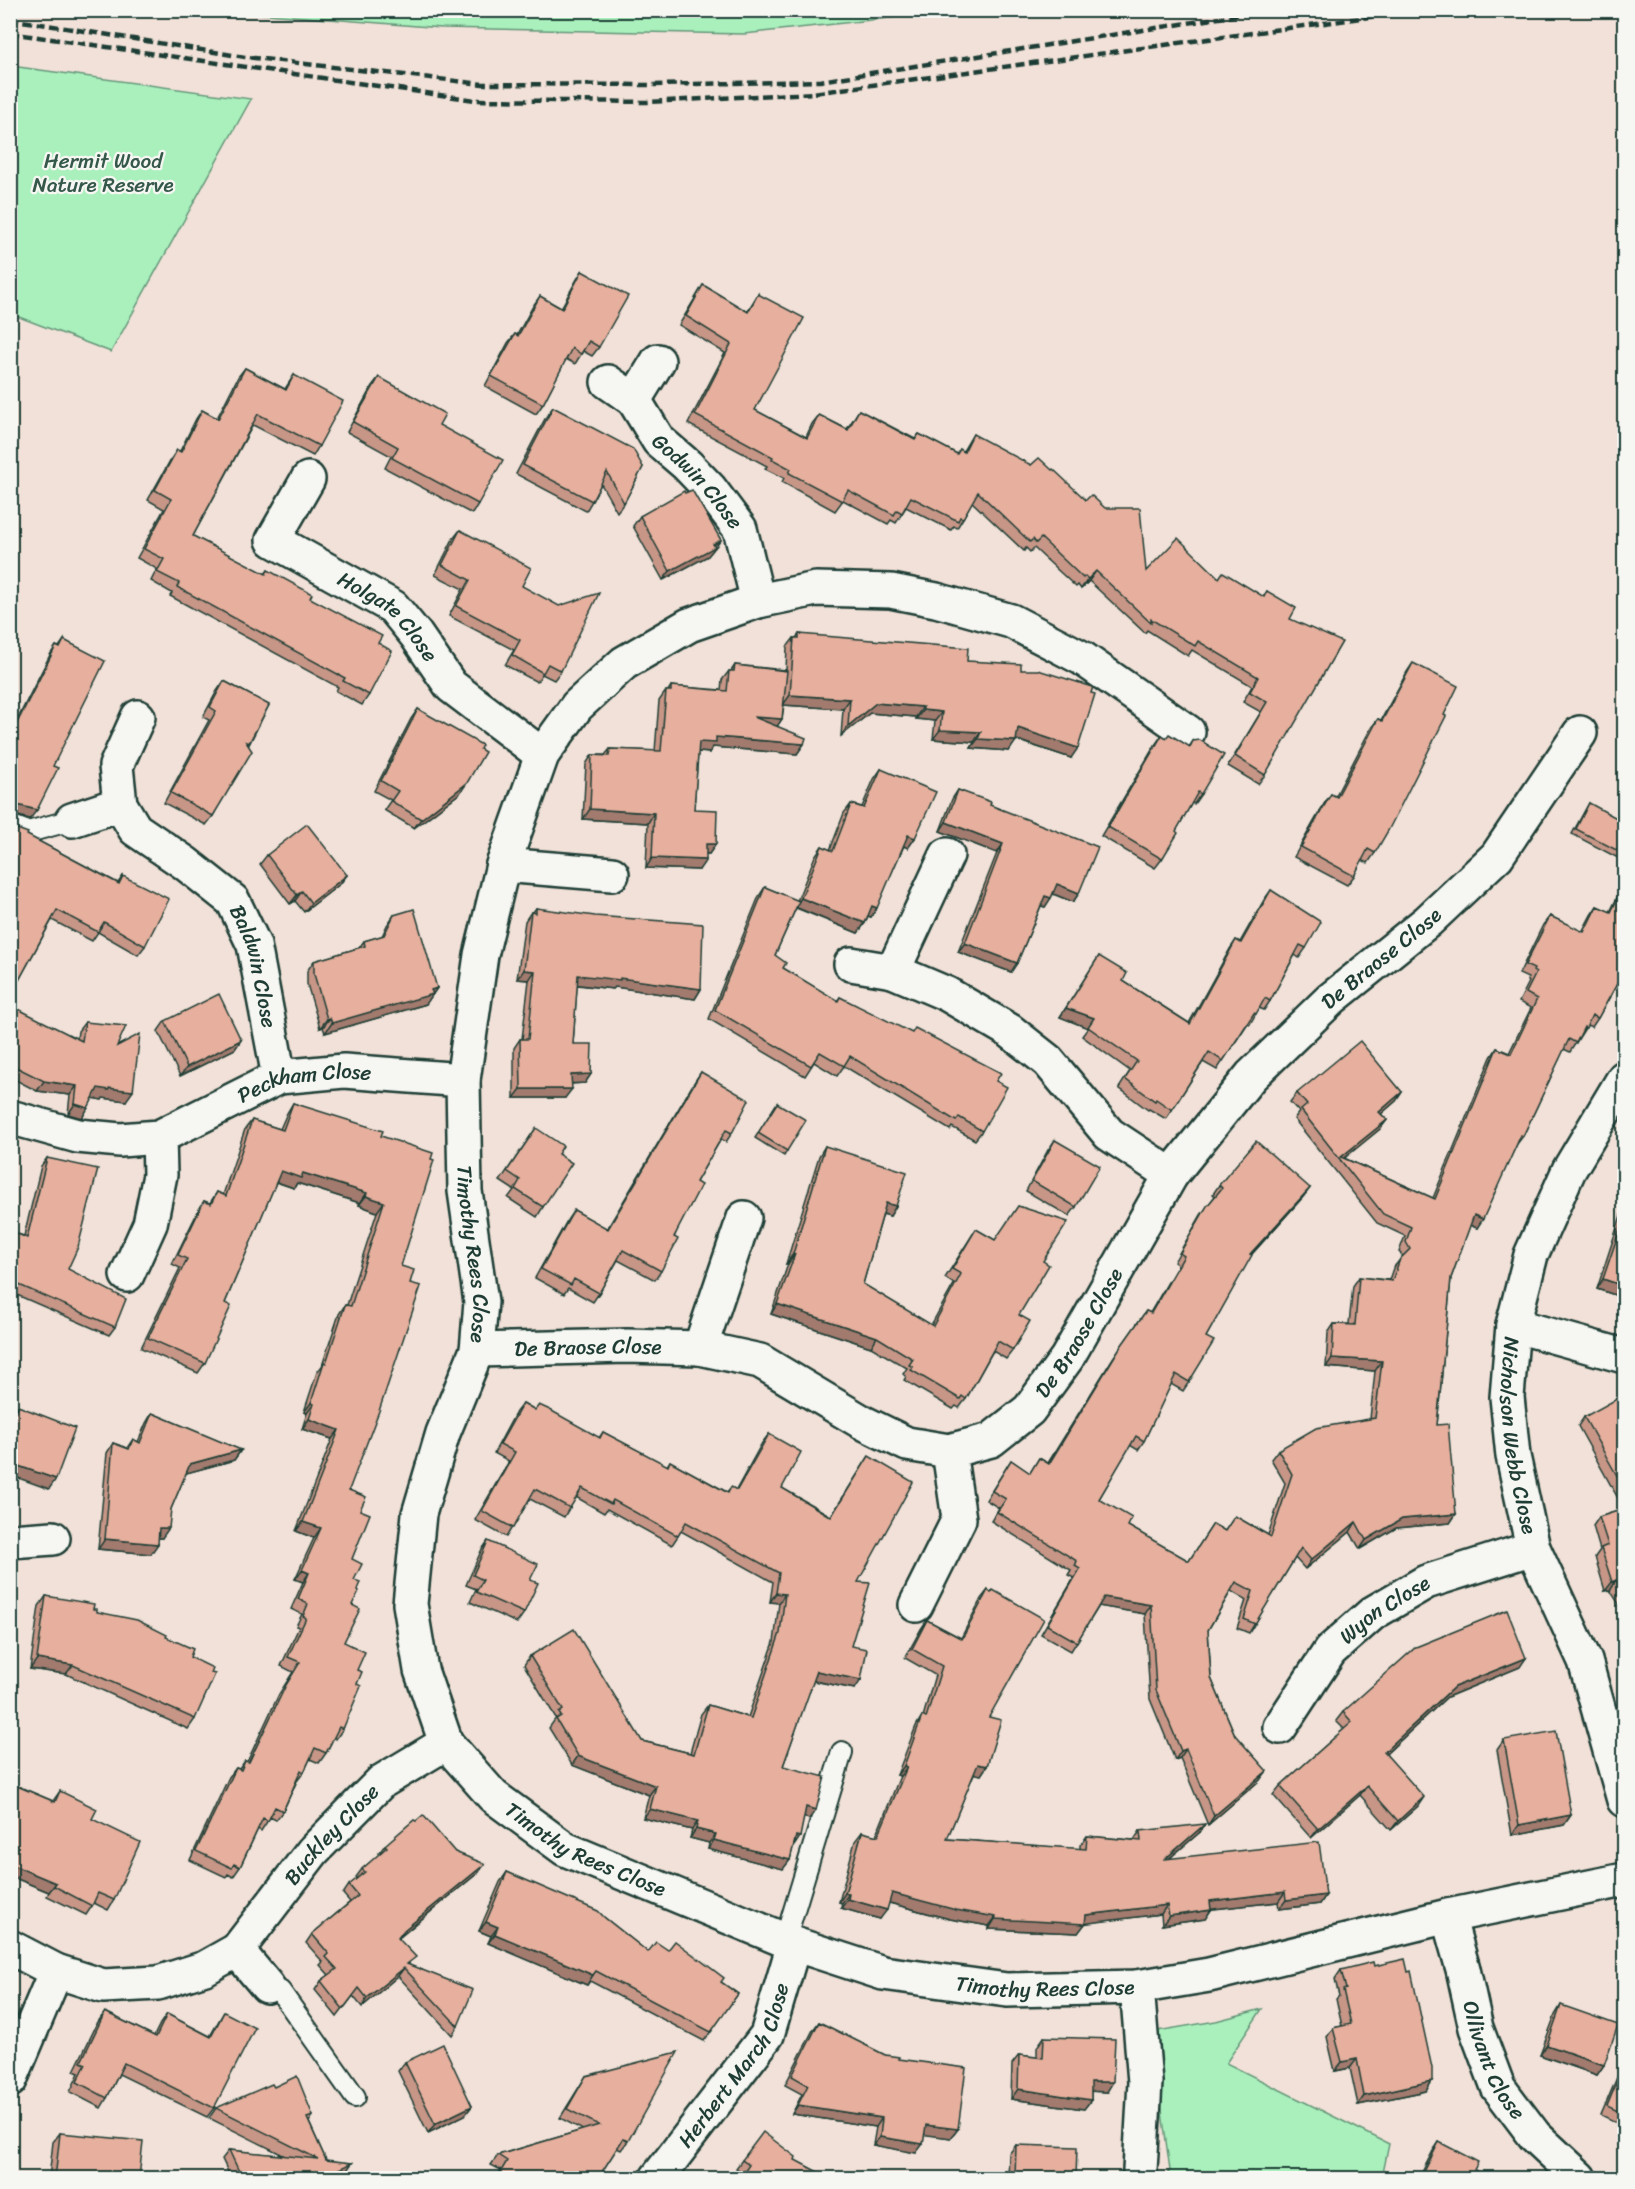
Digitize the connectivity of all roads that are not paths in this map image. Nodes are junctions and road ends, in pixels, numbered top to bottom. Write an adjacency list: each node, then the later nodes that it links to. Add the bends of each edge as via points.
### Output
1 (658, 361): 3 (street)
2 (608, 382): 3 (street, Godwin Close)
3 (634, 400): 5 (street, Godwin Close, via 659,441 710,489 740,529)
4 (308, 479): 9 (street, Holgate Close, via 273,540 393,607 451,687)
5 (758, 601): 7 (street, Timothy Rees Close, via 816,589 891,591 1011,621 1082,658); 9 (street, Timothy Rees Close, via 689,625 624,663 577,706)
6 (138, 717): 10 (street, Baldwin Close, via 116,766)
7 (1188, 732)
8 (1580, 733): 23 (street, De Braose Close, via 1497,856 1428,921 1331,999 1251,1076)
9 (542, 755): 14 (street, Timothy Rees Close)
10 (120, 804): 11 (street); 18 (street, Baldwin Close, via 135,830 233,901 254,945)
11 (72, 820): 12 (lane, via 28,832)
12 (10, 825)
13 (947, 855): 17 (street)
14 (503, 864): 15 (street); 20 (street, Timothy Rees Close, via 481,955)
15 (612, 874)
16 (851, 964): 17 (street)
17 (894, 971): 23 (street, via 947,994 1010,1031 1048,1061 1109,1134)
18 (279, 1077): 20 (street, Peckham Close, via 344,1071); 22 (street, Peckham Close)
19 (1624, 1078): 26 (street, Nicholson Webb Close, via 1569,1170 1531,1255)
20 (463, 1080): 28 (street, Timothy Rees Close, via 465,1191 481,1302)
21 (10, 1117): 22 (street, Peckham Close, via 78,1136 120,1140)
22 (159, 1137): 25 (street, via 160,1175 150,1224)
23 (1171, 1175): 30 (street, De Braose Close, via 1067,1358 1029,1410 991,1440)
24 (744, 1218): 27 (street)
25 (127, 1275)
26 (1513, 1325): 29 (street); 33 (street, Nicholson Webb Close, via 1507,1397 1513,1456)
27 (700, 1348): 28 (street, De Braose Close); 30 (street, De Braose Close, via 760,1362 907,1444)
28 (477, 1350): 36 (street, Timothy Rees Close, via 443,1433 418,1514 410,1604 421,1670)
29 (1624, 1356)
30 (949, 1451): 34 (street, via 959,1519)
31 (53, 1538): 32 (street)
32 (10, 1541)
33 (1533, 1548): 35 (street, Wyon Close, via 1426,1582 1373,1613 1330,1651); 38 (street, Nicholson Webb Close, via 1585,1661)
34 (916, 1605)
35 (1280, 1727)
36 (446, 1743): 41 (street, Timothy Rees Close, via 493,1796 565,1849); 43 (street, Buckley Close, via 381,1782 313,1851)
37 (842, 1752): 41 (lane)
38 (1624, 1800)
39 (1624, 1880): 40 (street, Timothy Rees Close)
40 (1448, 1916): 46 (street, Timothy Rees Close, via 1209,1975); 51 (street, Ollivant Close, via 1476,2028 1498,2087 1535,2136)
41 (789, 1942): 46 (street, Timothy Rees Close, via 884,1973 1007,1990); 50 (street, Herbert March Close, via 767,2035)
42 (10, 1947): 44 (street, Buckley Close)
43 (237, 1950): 44 (street, Buckley Close, via 205,1968 158,1983 103,1986); 45 (street)
44 (56, 1971): 47 (street)
45 (267, 1986): 48 (lane, via 280,1991)
46 (1137, 1987): 49 (street, via 1145,2082)
47 (10, 2080)
48 (355, 2097)
49 (1140, 2170)
50 (657, 2178)
51 (1580, 2178)

